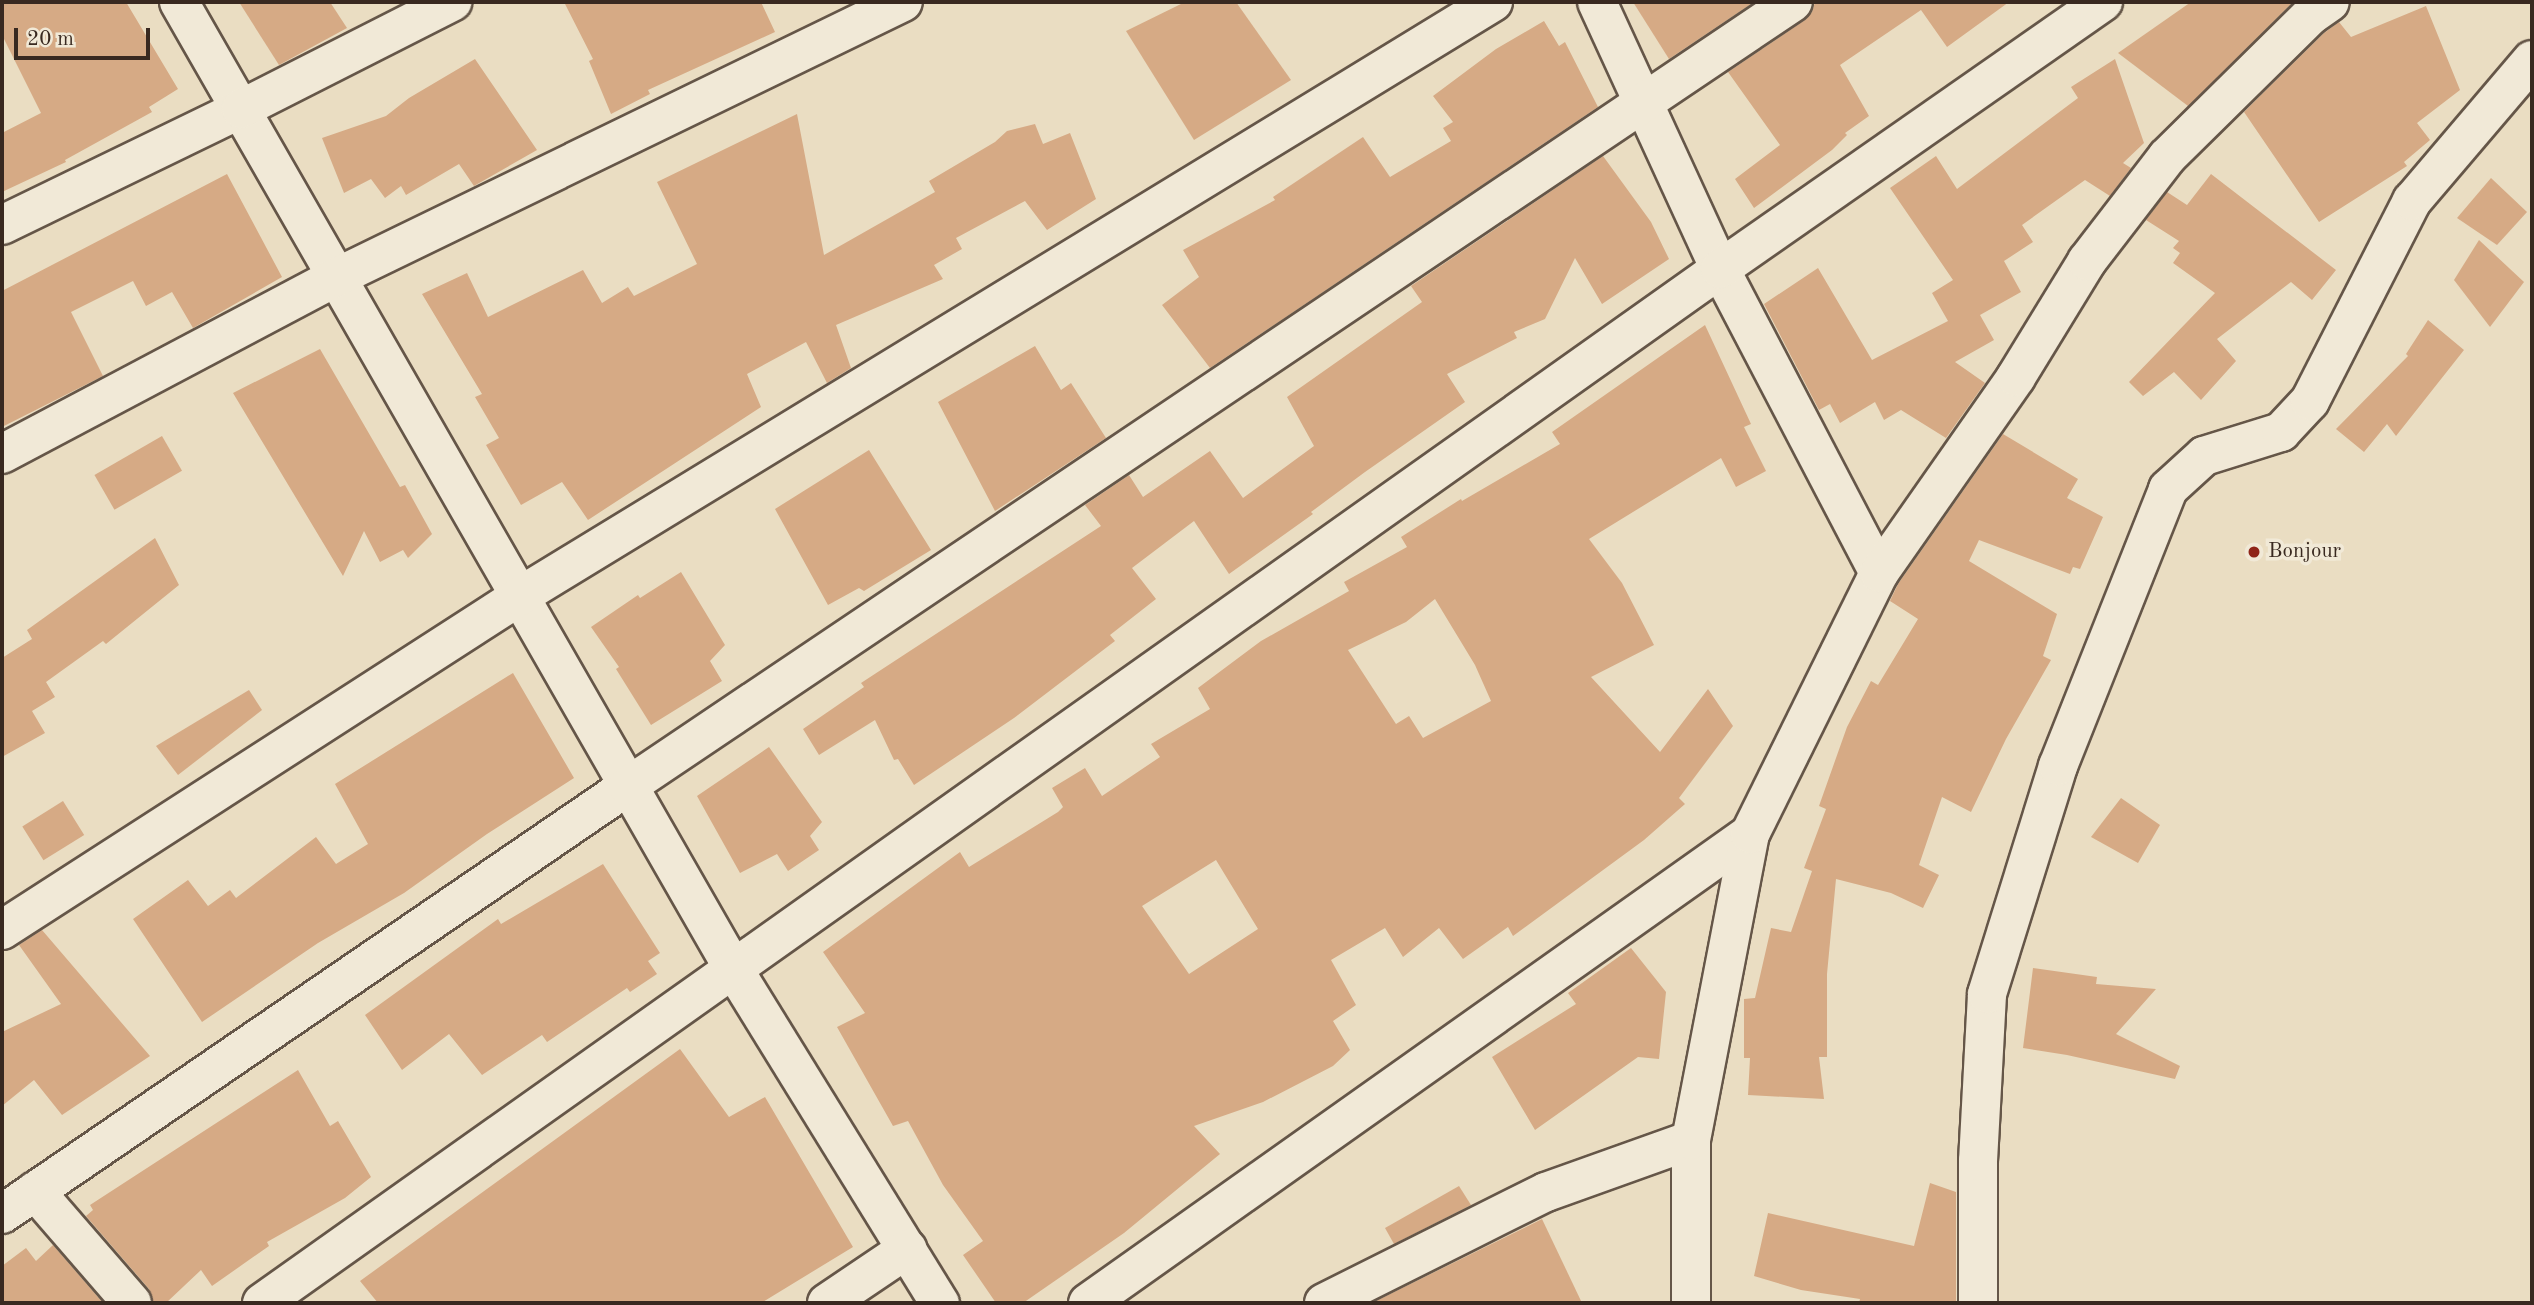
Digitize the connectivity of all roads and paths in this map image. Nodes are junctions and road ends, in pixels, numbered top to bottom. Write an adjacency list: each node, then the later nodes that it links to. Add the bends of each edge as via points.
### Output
1 (179, 2): 11 (street)
2 (452, 2): 11 (street)
3 (903, 2): 14 (street)
4 (1493, 2): 17 (street)
5 (1597, 2): 10 (street)
6 (1794, 2): 10 (street)
7 (2103, 2): 13 (street)
8 (2330, 2): 16 (street, via 2310,16 2166,157 2087,261 2016,377)
9 (2532, 60): 33 (street, via 2412,201 2310,401 2281,432 2204,456 2168,489 2058,766 1987,994 1978,1161)
10 (1644, 100): 13 (street); 18 (street)
11 (241, 109): 12 (street); 14 (street)
12 (2, 225)
13 (1720, 269): 16 (street); 21 (street)
14 (337, 277): 15 (street); 17 (street)
15 (2, 454)
16 (1879, 573): 19 (street)
17 (520, 596): 18 (street); 20 (street)
18 (628, 786): 21 (street); 23 (street)
19 (1750, 834): 22 (street); 30 (street)
20 (2, 930)
21 (734, 970): 25 (street); 27 (street)
22 (1691, 1140): 31 (street, via 1546,1192); 32 (street)
23 (35, 1191): 24 (street); 26 (street)
24 (2, 1214)
25 (907, 1249): 28 (street); 29 (street)
26 (132, 1303)
27 (262, 1303)
28 (827, 1303)
29 (940, 1303)
30 (1088, 1303)
31 (1324, 1303)
32 (1691, 1303)
33 (1978, 1303)

